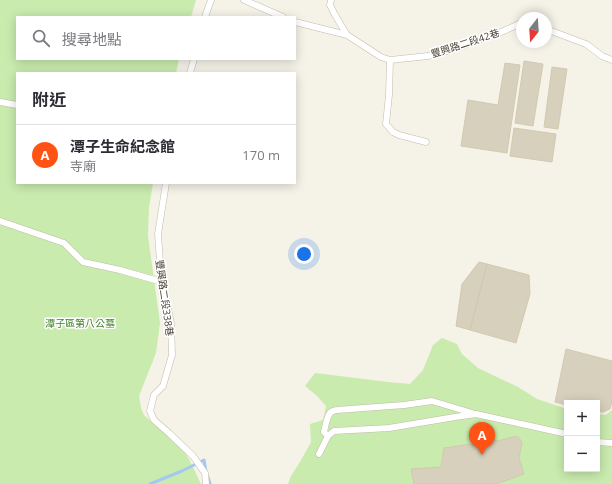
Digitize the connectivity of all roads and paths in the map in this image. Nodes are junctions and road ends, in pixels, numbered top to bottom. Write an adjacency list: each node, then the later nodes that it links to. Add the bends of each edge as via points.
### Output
1 (211, 0): 4 (lane)
2 (244, 0): 5 (lane)
3 (331, 0): 9 (lane, via 330,5)
4 (204, 16)
5 (281, 16)
6 (296, 22): 9 (lane)
7 (516, 25): 11 (lane, 豐興路二段42巷, via 443,52)
8 (552, 31): 12 (lane, via 586,44)
9 (347, 34): 11 (lane, via 381,57)
10 (194, 60): 13 (lane)
11 (390, 60): 16 (lane, via 386,124 399,135)
12 (612, 60)
13 (190, 72)
14 (0, 102): 15 (lane)
15 (16, 105)
16 (426, 142)
17 (166, 184): 19 (lane, 豐興路二段338巷, via 158,234)
18 (0, 221): 19 (lane, via 64,243 83,262)
19 (162, 282): 26 (lane, 豐興路二段338巷, via 171,323 172,356 163,386 154,395 150,411 154,420 193,456 205,473)
20 (476, 414): 21 (lane); 22 (lane, via 389,428 334,431); 22 (lane, via 432,401 337,410 329,414 324,432)
21 (564, 433)
22 (328, 436): 25 (lane)
23 (600, 442): 24 (lane)
24 (612, 443)
25 (319, 454)
26 (206, 484)

